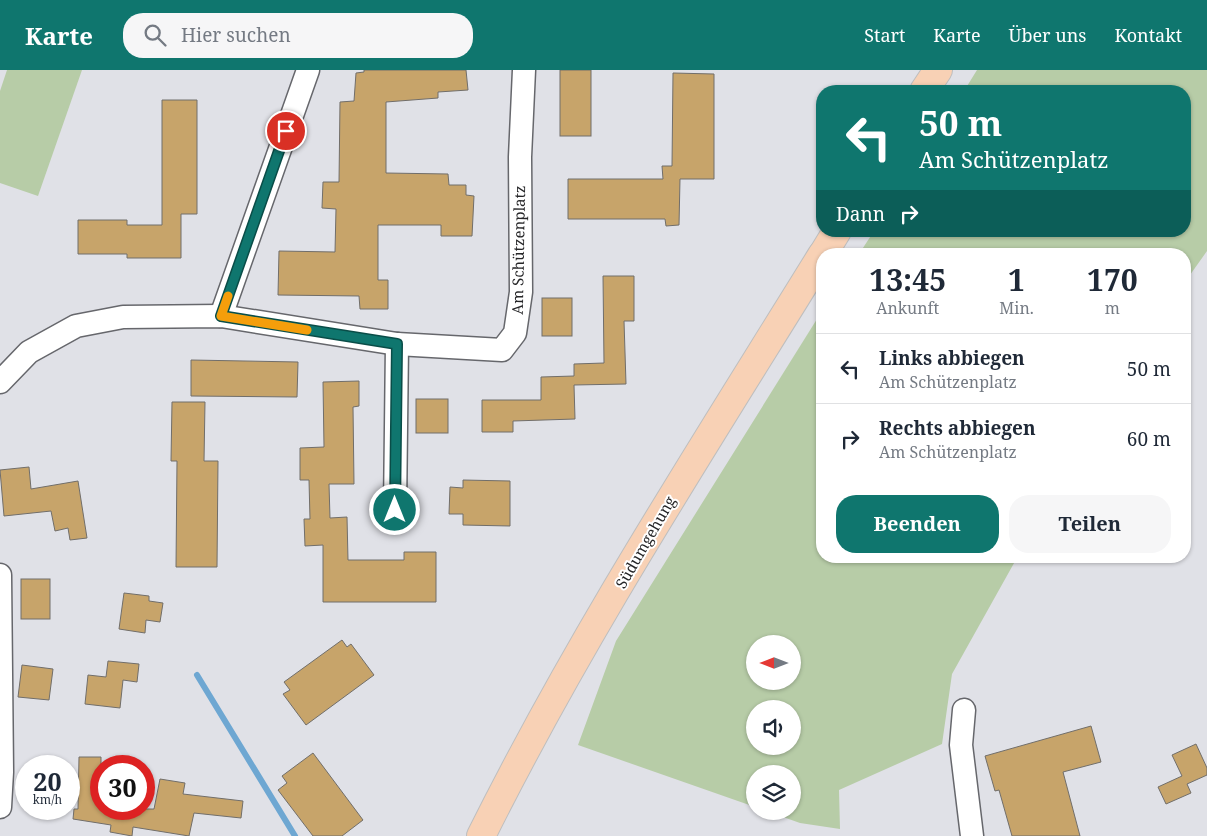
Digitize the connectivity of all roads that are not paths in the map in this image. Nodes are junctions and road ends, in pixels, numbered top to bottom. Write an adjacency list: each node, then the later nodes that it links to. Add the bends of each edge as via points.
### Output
1 (308, 70): 8 (street)
2 (524, 70): 9 (street, Am Schützenplatz, via 520,292 515,333 502,350)
3 (938, 70): 4 (main road)
4 (928, 85)
5 (833, 237): 6 (main road, Südumgehung)
6 (827, 248)
7 (816, 265): 15 (main road, Südumgehung, via 702,445 565,680)
8 (221, 316): 9 (street, Am Schützenplatz); 10 (street, Am Schützenplatz, via 123,317 76,326 30,352)
9 (397, 344): 11 (street)
10 (0, 382)
11 (395, 510)
12 (0, 576): 14 (street)
13 (964, 710): 16 (street, via 961,745)
14 (0, 806)
15 (481, 836)
16 (972, 836)

